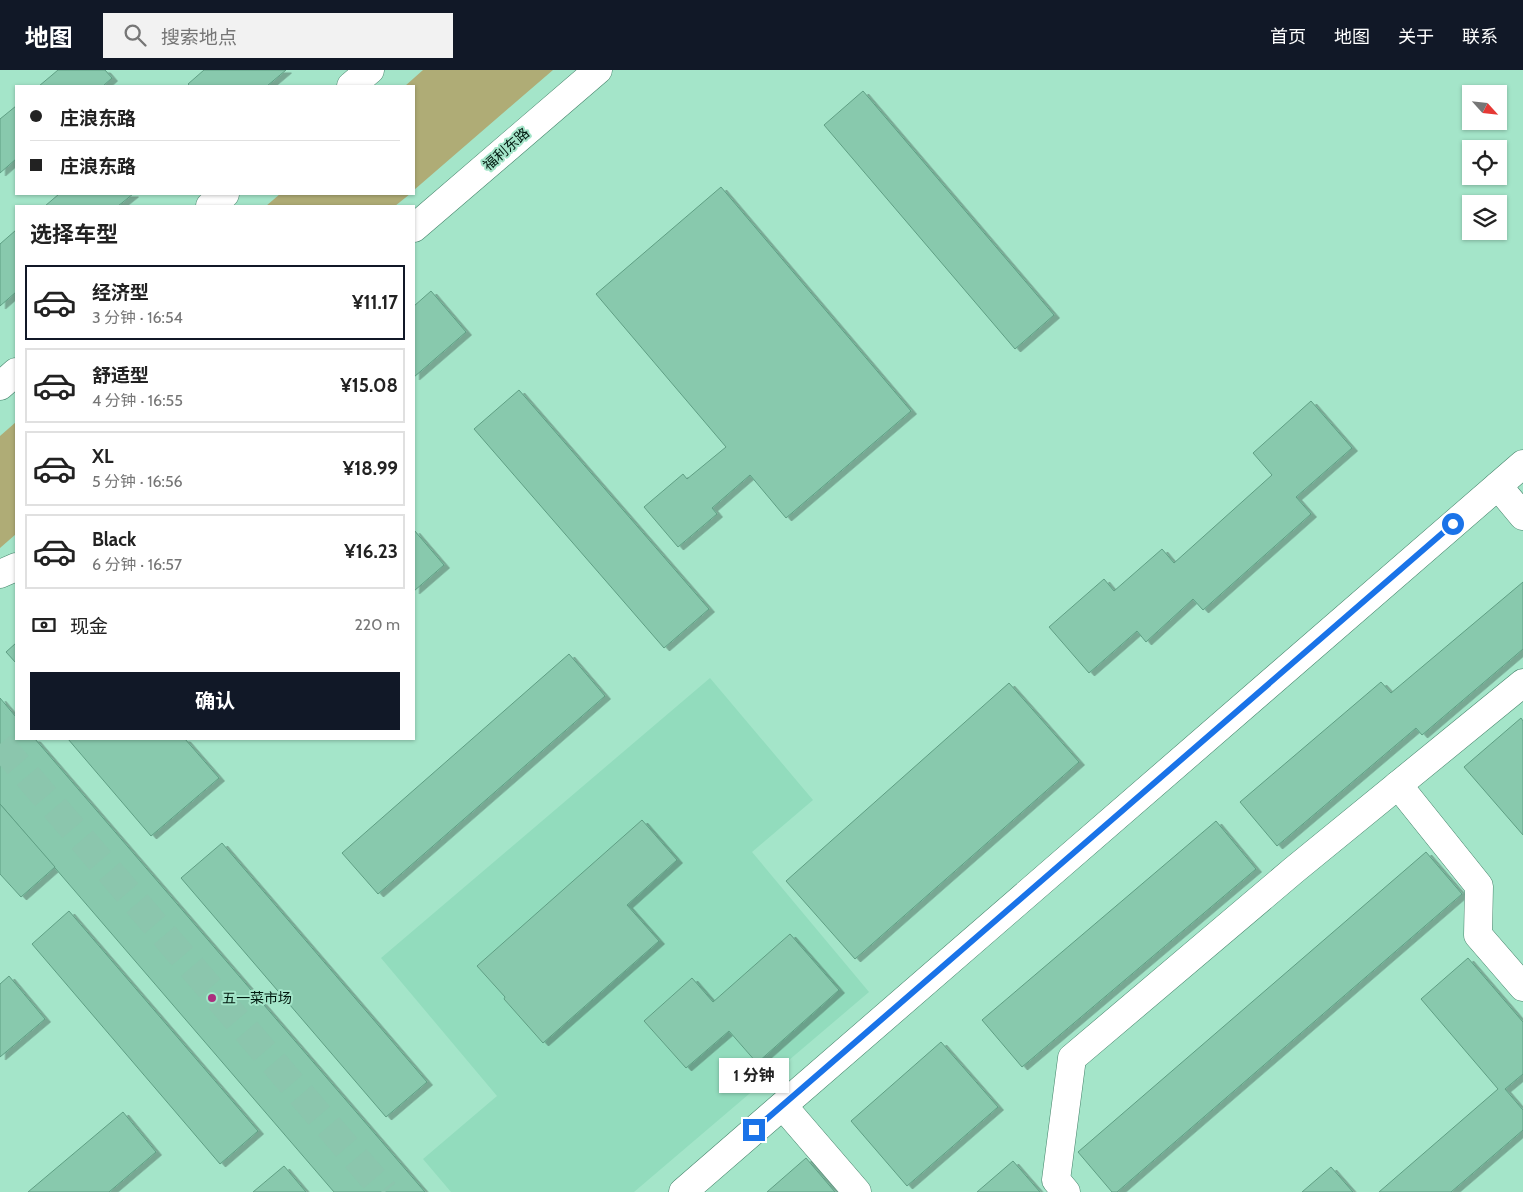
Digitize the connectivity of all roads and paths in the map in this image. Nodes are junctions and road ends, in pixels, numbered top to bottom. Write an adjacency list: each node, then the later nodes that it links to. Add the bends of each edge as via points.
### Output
1 (370, 70): 3 (street)
2 (598, 70): 6 (street, 福利东路)
3 (351, 85)
4 (224, 195): 5 (street)
5 (211, 205)
6 (415, 227)
7 (15, 373): 8 (street)
8 (0, 386)
9 (1523, 464): 10 (street)
10 (1498, 486): 11 (street); 17 (street)
11 (1523, 516)
12 (15, 566): 13 (street)
13 (0, 574)
14 (1523, 683): 15 (street)
15 (1398, 785): 16 (street, via 1479,886 1478,935); 20 (street, via 1072,1058 1056,1180)
16 (1523, 987)
17 (783, 1106): 18 (street); 19 (street)
18 (683, 1192)
19 (857, 1192)
20 (1066, 1192)

